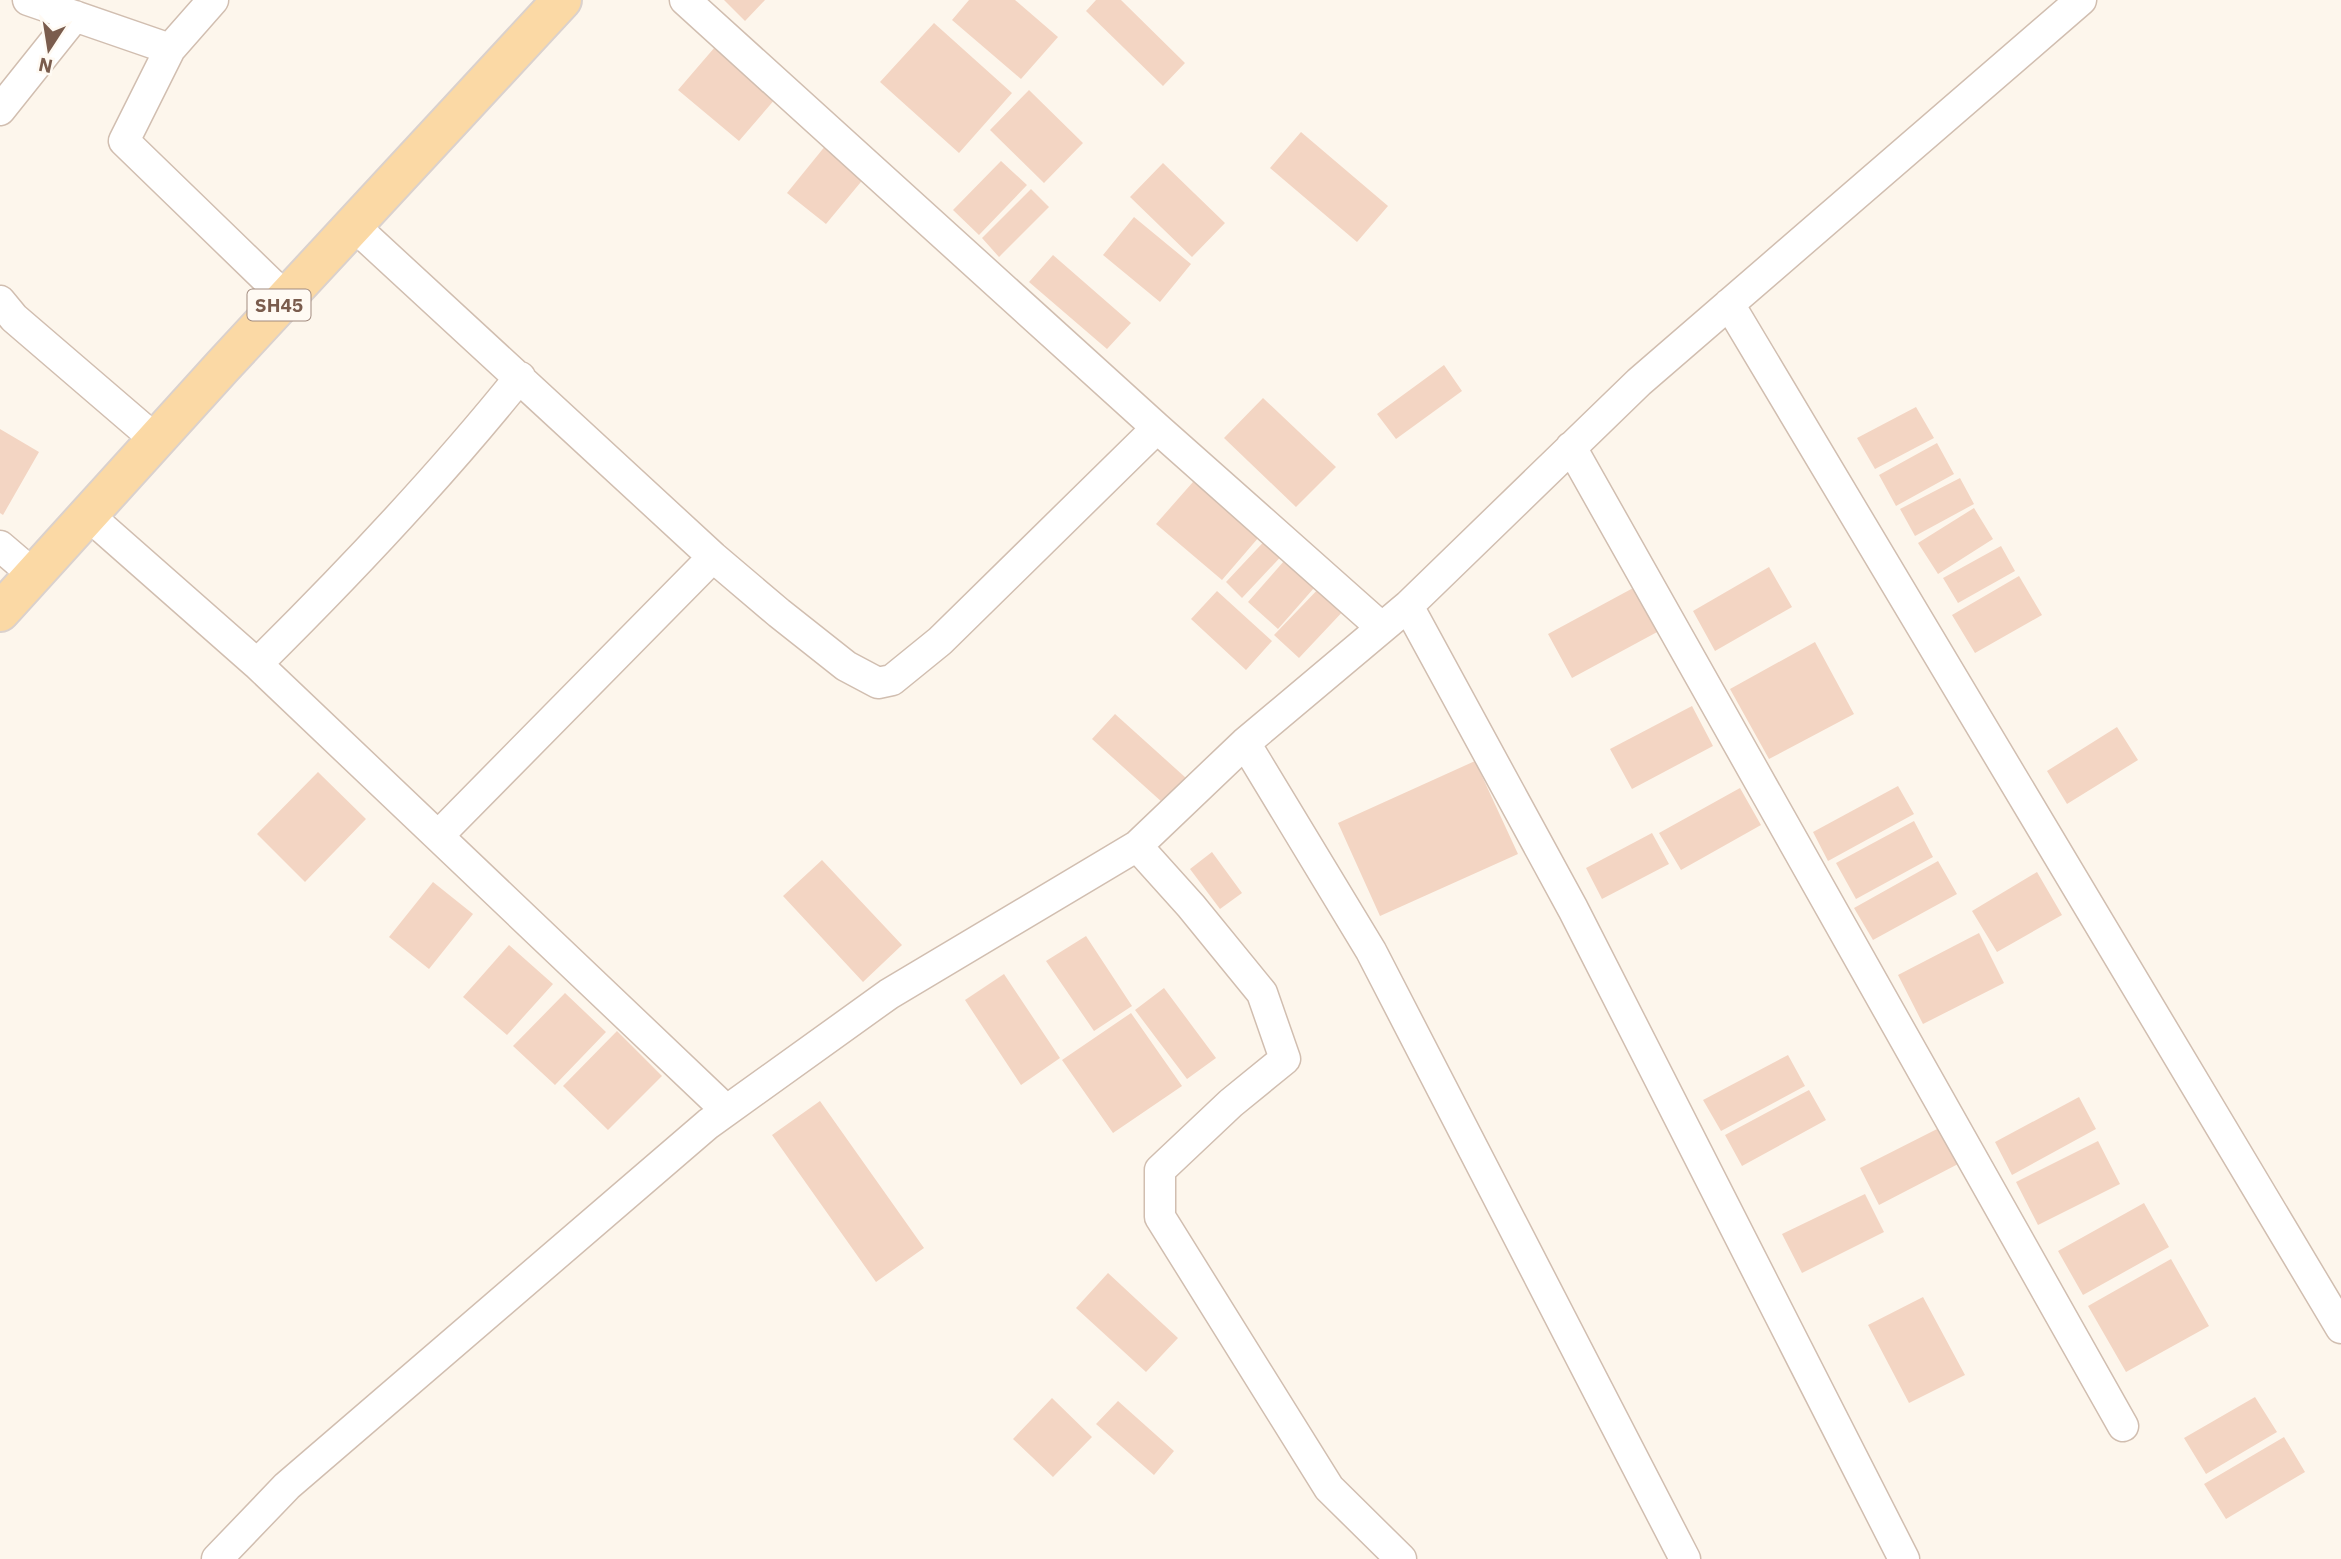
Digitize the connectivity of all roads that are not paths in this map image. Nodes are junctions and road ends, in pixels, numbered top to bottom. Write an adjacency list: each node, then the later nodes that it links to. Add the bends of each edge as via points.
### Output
1 (28, 0): 6 (street)
2 (213, 0): 7 (street)
3 (562, 0): 9 (main road, SH45)
4 (685, 0): 14 (street)
5 (2081, 0): 12 (street)
6 (75, 16): 7 (street); 8 (street)
7 (170, 49): 10 (street, via 124,141)
8 (0, 110)
9 (353, 225): 10 (main road, SH45); 13 (street)
10 (285, 298): 15 (main road, SH45)
11 (0, 301): 15 (street)
12 (1729, 304): 16 (street); 29 (street)
13 (520, 377): 19 (street); 24 (street, via 344,579)
14 (1157, 428): 19 (street, via 940,641 892,680 878,683 846,666); 23 (street)
15 (156, 440): 17 (main road, SH45)
16 (1571, 447): 21 (street); 30 (street)
17 (88, 515): 20 (main road, SH45); 24 (street)
18 (0, 547): 20 (street)
19 (713, 557): 26 (street)
20 (34, 575): 22 (main road, SH45)
21 (1408, 606): 23 (street); 34 (street, via 1573,909)
22 (0, 612)
23 (1381, 627): 25 (street)
24 (257, 664): 26 (street)
25 (1245, 743): 27 (street); 33 (street, via 1371,951)
26 (438, 836): 28 (street)
27 (1137, 846): 28 (street, via 889,993); 32 (street, via 1262,993 1285,1059 1160,1170 1160,1217 1329,1488)
28 (726, 1110): 31 (street, via 287,1486)
29 (2341, 1328)
30 (2123, 1426)
31 (217, 1559)
32 (1401, 1559)
33 (1685, 1559)
34 (1904, 1559)

